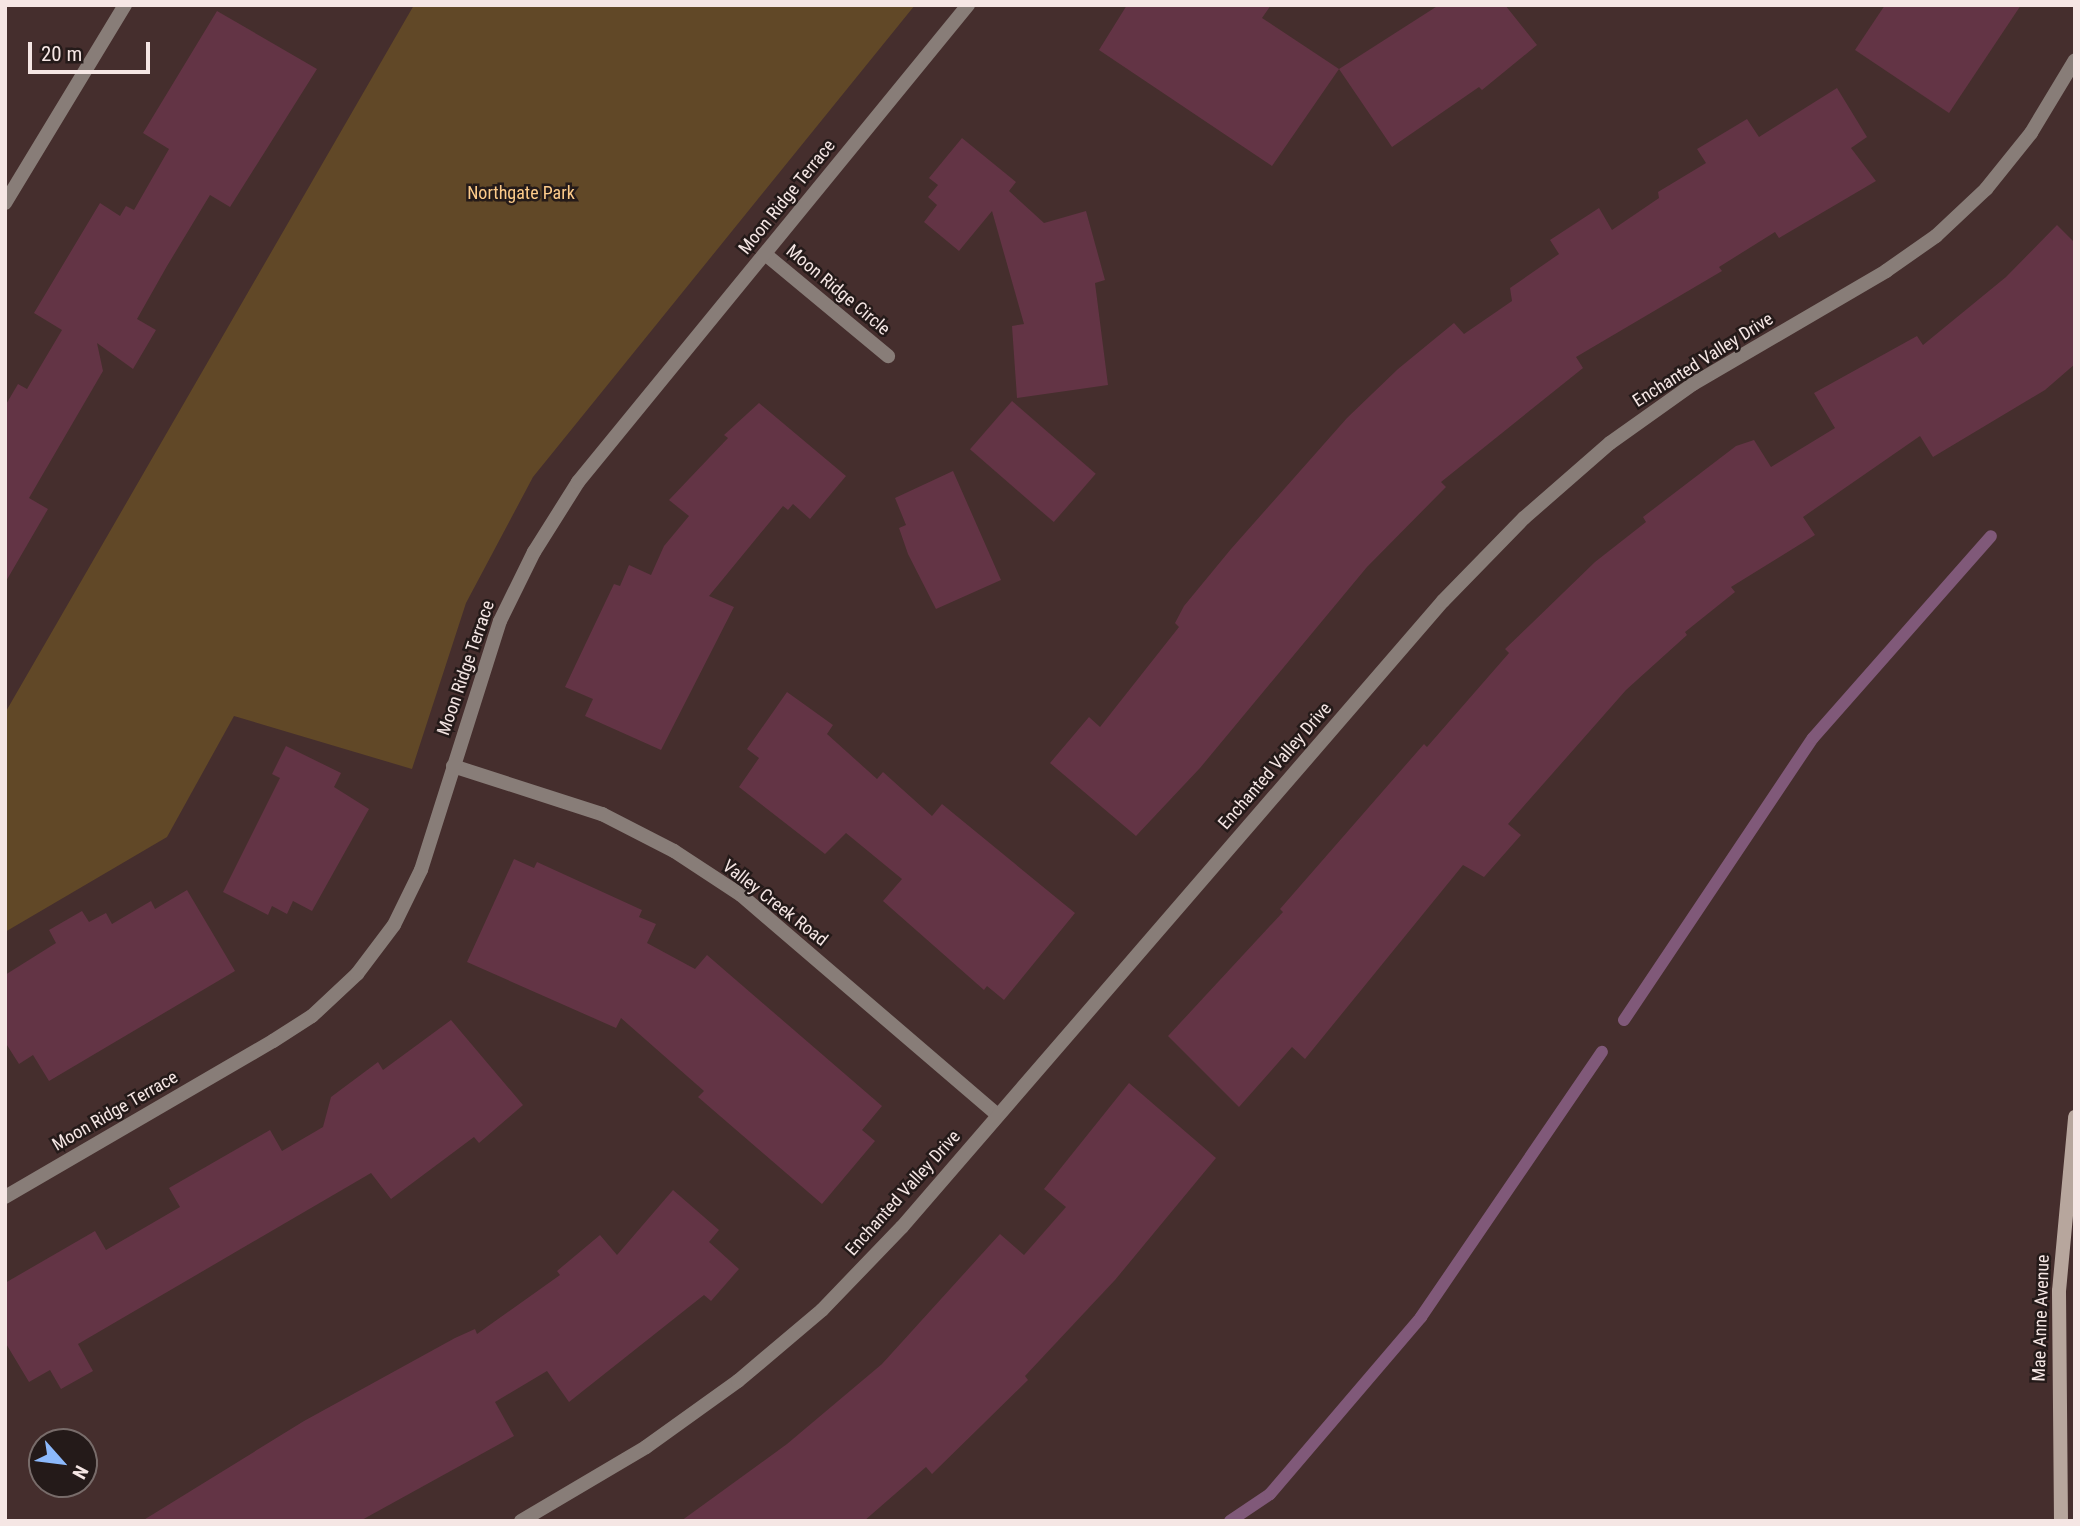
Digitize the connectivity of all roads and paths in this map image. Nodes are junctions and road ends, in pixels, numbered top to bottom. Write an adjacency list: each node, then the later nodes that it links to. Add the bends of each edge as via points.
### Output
1 (125, 5): 4 (street)
2 (968, 5): 5 (street, Moon Ridge Terrace)
3 (2075, 60): 8 (street, Enchanted Valley Drive, via 2031,133 1986,189 1936,236 1886,271 1693,384 1610,443 1524,518 1443,601)
4 (5, 203)
5 (765, 254): 6 (street, Moon Ridge Circle); 7 (street, Moon Ridge Terrace, via 578,482 534,552 500,621)
6 (888, 356)
7 (453, 766): 8 (street, Valley Creek Road, via 602,814 685,859 741,895); 10 (street, Moon Ridge Terrace, via 421,870 394,925 357,974 312,1016 273,1041)
8 (998, 1115): 11 (street, Enchanted Valley Drive, via 822,1310 738,1381 646,1447)
9 (2075, 1117): 12 (main road, Mae Anne Avenue, via 2059,1291)
10 (5, 1197)
11 (521, 1521)
12 (2061, 1521)

